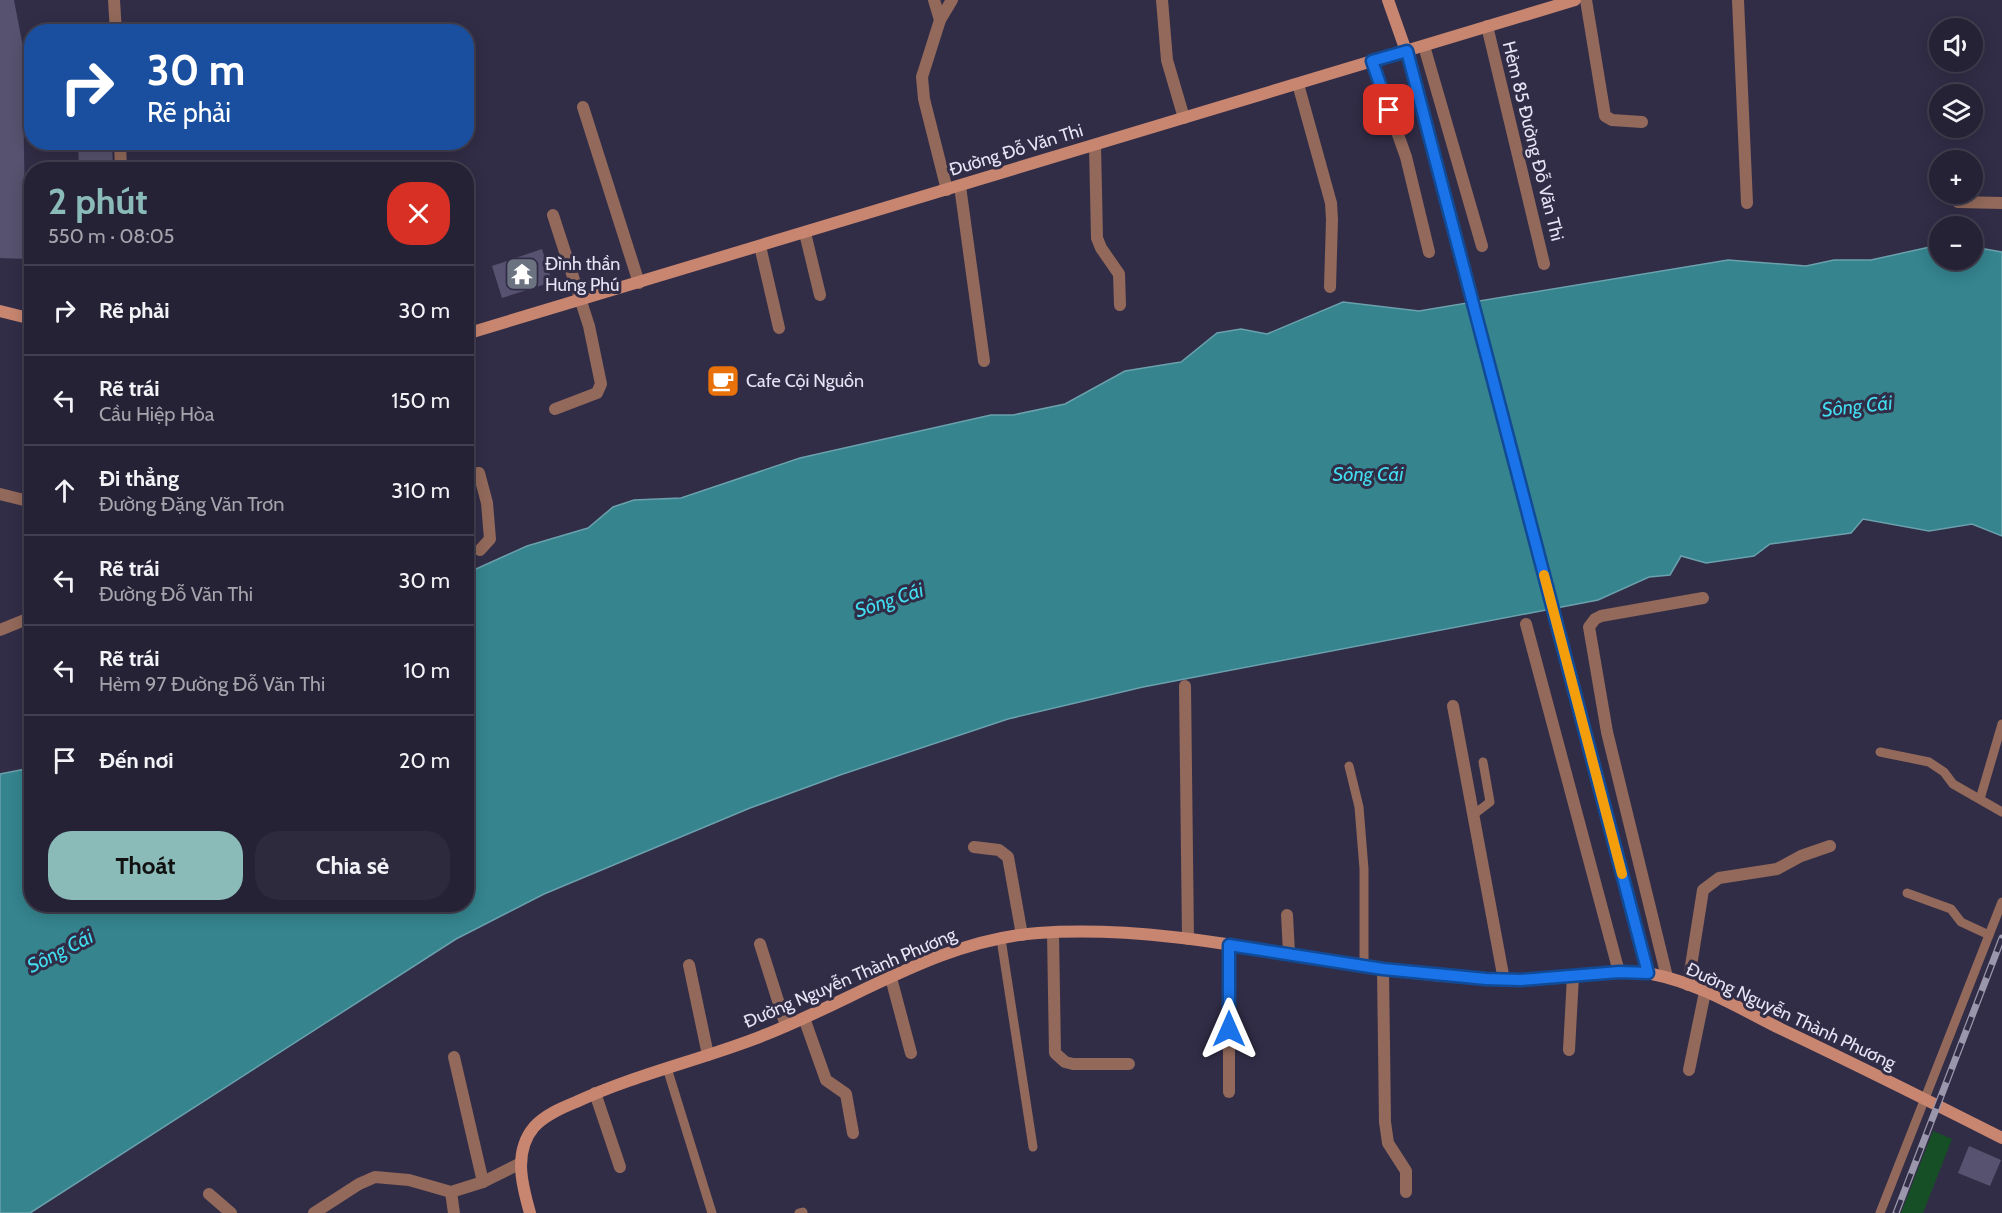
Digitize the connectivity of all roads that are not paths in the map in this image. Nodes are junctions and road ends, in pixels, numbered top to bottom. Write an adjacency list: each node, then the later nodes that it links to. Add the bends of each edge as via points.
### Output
1 (114, 0): 10 (street)
2 (934, 0): 9 (street)
3 (952, 0): 9 (street)
4 (1162, 0): 17 (street, via 1167,60)
5 (1388, 0): 13 (main road)
6 (1575, 0): 11 (main road, Đường Đỗ Văn Thi)
7 (1586, 0): 18 (street, via 1605,116)
8 (1738, 0): 22 (street)
9 (940, 20): 21 (street, via 923,69 922,85)
10 (116, 24)
11 (1487, 26): 12 (main road, Đường Đỗ Văn Thi); 30 (street, Hẻm 85 Đường Đỗ Văn Thi)
12 (1424, 46): 13 (main road, Đường Đỗ Văn Thi); 28 (street)
13 (1407, 51): 14 (main road, Đường Đỗ Văn Thi); 76 (main road)
14 (1372, 61): 15 (main road, Đường Đỗ Văn Thi); 29 (street, via 1406,158)
15 (1298, 84): 17 (main road, Đường Đỗ Văn Thi); 32 (street, via 1331,203)
16 (583, 106): 31 (street)
17 (1184, 118): 19 (main road, Đường Đỗ Văn Thi)
18 (1642, 122)
19 (1095, 145): 20 (main road, Đường Đỗ Văn Thi); 35 (street, via 1097,238 1119,274)
20 (960, 186): 21 (main road, Đường Đỗ Văn Thi); 40 (street)
21 (947, 190): 26 (main road, Đường Đỗ Văn Thi)
22 (1747, 203)
23 (1983, 203): 24 (street)
24 (2002, 203)
25 (553, 215): 34 (street)
26 (805, 233): 27 (main road, Đường Đỗ Văn Thi); 33 (street)
27 (760, 246): 31 (main road, Đường Đỗ Văn Thi); 38 (street)
28 (1482, 246)
29 (1429, 252)
30 (1544, 264)
31 (639, 283): 34 (main road, Đường Đỗ Văn Thi)
32 (1330, 287)
33 (820, 295)
34 (579, 301): 39 (main road, Đường Đỗ Văn Thi); 41 (street, via 589,326 600,390)
35 (1120, 305)
36 (0, 311): 37 (main road)
37 (24, 317)
38 (779, 328)
39 (474, 332)
40 (984, 361)
41 (555, 409)
42 (474, 474): 45 (street, via 479,473 487,503 490,539)
43 (0, 494): 44 (street)
44 (24, 500)
45 (480, 550)
46 (1703, 598): 79 (street, via 1601,616 1589,627 1608,732)
47 (24, 620): 49 (street)
48 (1526, 624): 75 (street)
49 (0, 630)
50 (1185, 686): 68 (street)
51 (1453, 706): 58 (street)
52 (2002, 724): 56 (lane)
53 (1880, 752): 56 (lane, via 1929,762 1953,784)
54 (1483, 762): 58 (lane, via 1490,802)
55 (1349, 766): 73 (lane, via 1359,807 1364,869)
56 (1980, 799): 57 (lane)
57 (2002, 812)
58 (1473, 815): 80 (street)
59 (1830, 846): 81 (street, via 1777,869 1719,878 1706,886)
60 (974, 847): 65 (street, via 999,850 1008,857)
61 (1907, 893): 66 (lane, via 1951,909 1961,922)
62 (2002, 902): 66 (lane)
63 (1287, 915): 71 (street)
64 (1053, 933): 65 (main road, Đường Nguyễn Thành Phương); 68 (main road, Đường Nguyễn Thành Phương); 89 (street, via 1054,1053 1073,1064)
65 (1022, 934): 67 (main road, Đường Nguyễn Thành Phương)
66 (1989, 935): 94 (lane)
67 (1000, 939): 78 (main road, Đường Nguyễn Thành Phương, via 937,957); 97 (lane)
68 (1188, 939): 70 (main road, Đường Nguyễn Thành Phương)
69 (760, 944): 84 (street)
70 (1229, 945): 71 (main road, Đường Nguyễn Thành Phương); 92 (street)
71 (1289, 953): 73 (main road, Đường Nguyễn Thành Phương)
72 (690, 965): 87 (street)
73 (1364, 966): 74 (main road, Đường Nguyễn Thành Phương)
74 (1383, 969): 80 (main road, Đường Nguyễn Thành Phương); 102 (street, via 1385,1122 1388,1143 1406,1171)
75 (1619, 972): 76 (main road, Đường Nguyễn Thành Phương); 77 (main road, Đường Nguyễn Thành Phương)
76 (1648, 973): 79 (main road, Đường Nguyễn Thành Phương)
77 (1573, 976): 80 (main road, Đường Nguyễn Thành Phương); 85 (street)
78 (891, 978): 83 (main road, Đường Nguyễn Thành Phương); 86 (street)
79 (1667, 978): 81 (main road, Đường Nguyễn Thành Phương)
80 (1504, 980)
81 (1688, 985): 82 (main road, Đường Nguyễn Thành Phương)
82 (1706, 992): 91 (street); 94 (main road, Đường Nguyễn Thành Phương)
83 (804, 1018): 84 (main road, Đường Nguyễn Thành Phương); 95 (street, via 826,1080 846,1094)
84 (786, 1026): 87 (main road, Đường Nguyễn Thành Phương)
85 (1569, 1050)
86 (911, 1053)
87 (708, 1055): 90 (main road, Đường Nguyễn Thành Phương)
88 (454, 1058): 100 (street)
89 (1129, 1064)
90 (667, 1068): 93 (main road, Đường Nguyễn Thành Phương); 108 (lane)
91 (1689, 1070)
92 (1229, 1092)
93 (595, 1093): 98 (main road, Đường Nguyễn Thành Phương, via 537,1124 524,1143); 99 (street)
94 (1924, 1100): 96 (main road, Đường Nguyễn Thành Phương); 109 (lane)
95 (853, 1133)
96 (2002, 1138)
97 (1033, 1147)
98 (521, 1163): 100 (street); 107 (main road, Đường Nguyễn Thành Phương)
99 (620, 1167)
100 (483, 1182): 101 (street)
101 (451, 1192): 105 (street, via 409,1180 375,1177); 106 (street)
102 (1406, 1192)
103 (209, 1194): 104 (street)
104 (231, 1213)
105 (314, 1213)
106 (454, 1213)
107 (530, 1213)
108 (712, 1213)
109 (1880, 1213)

